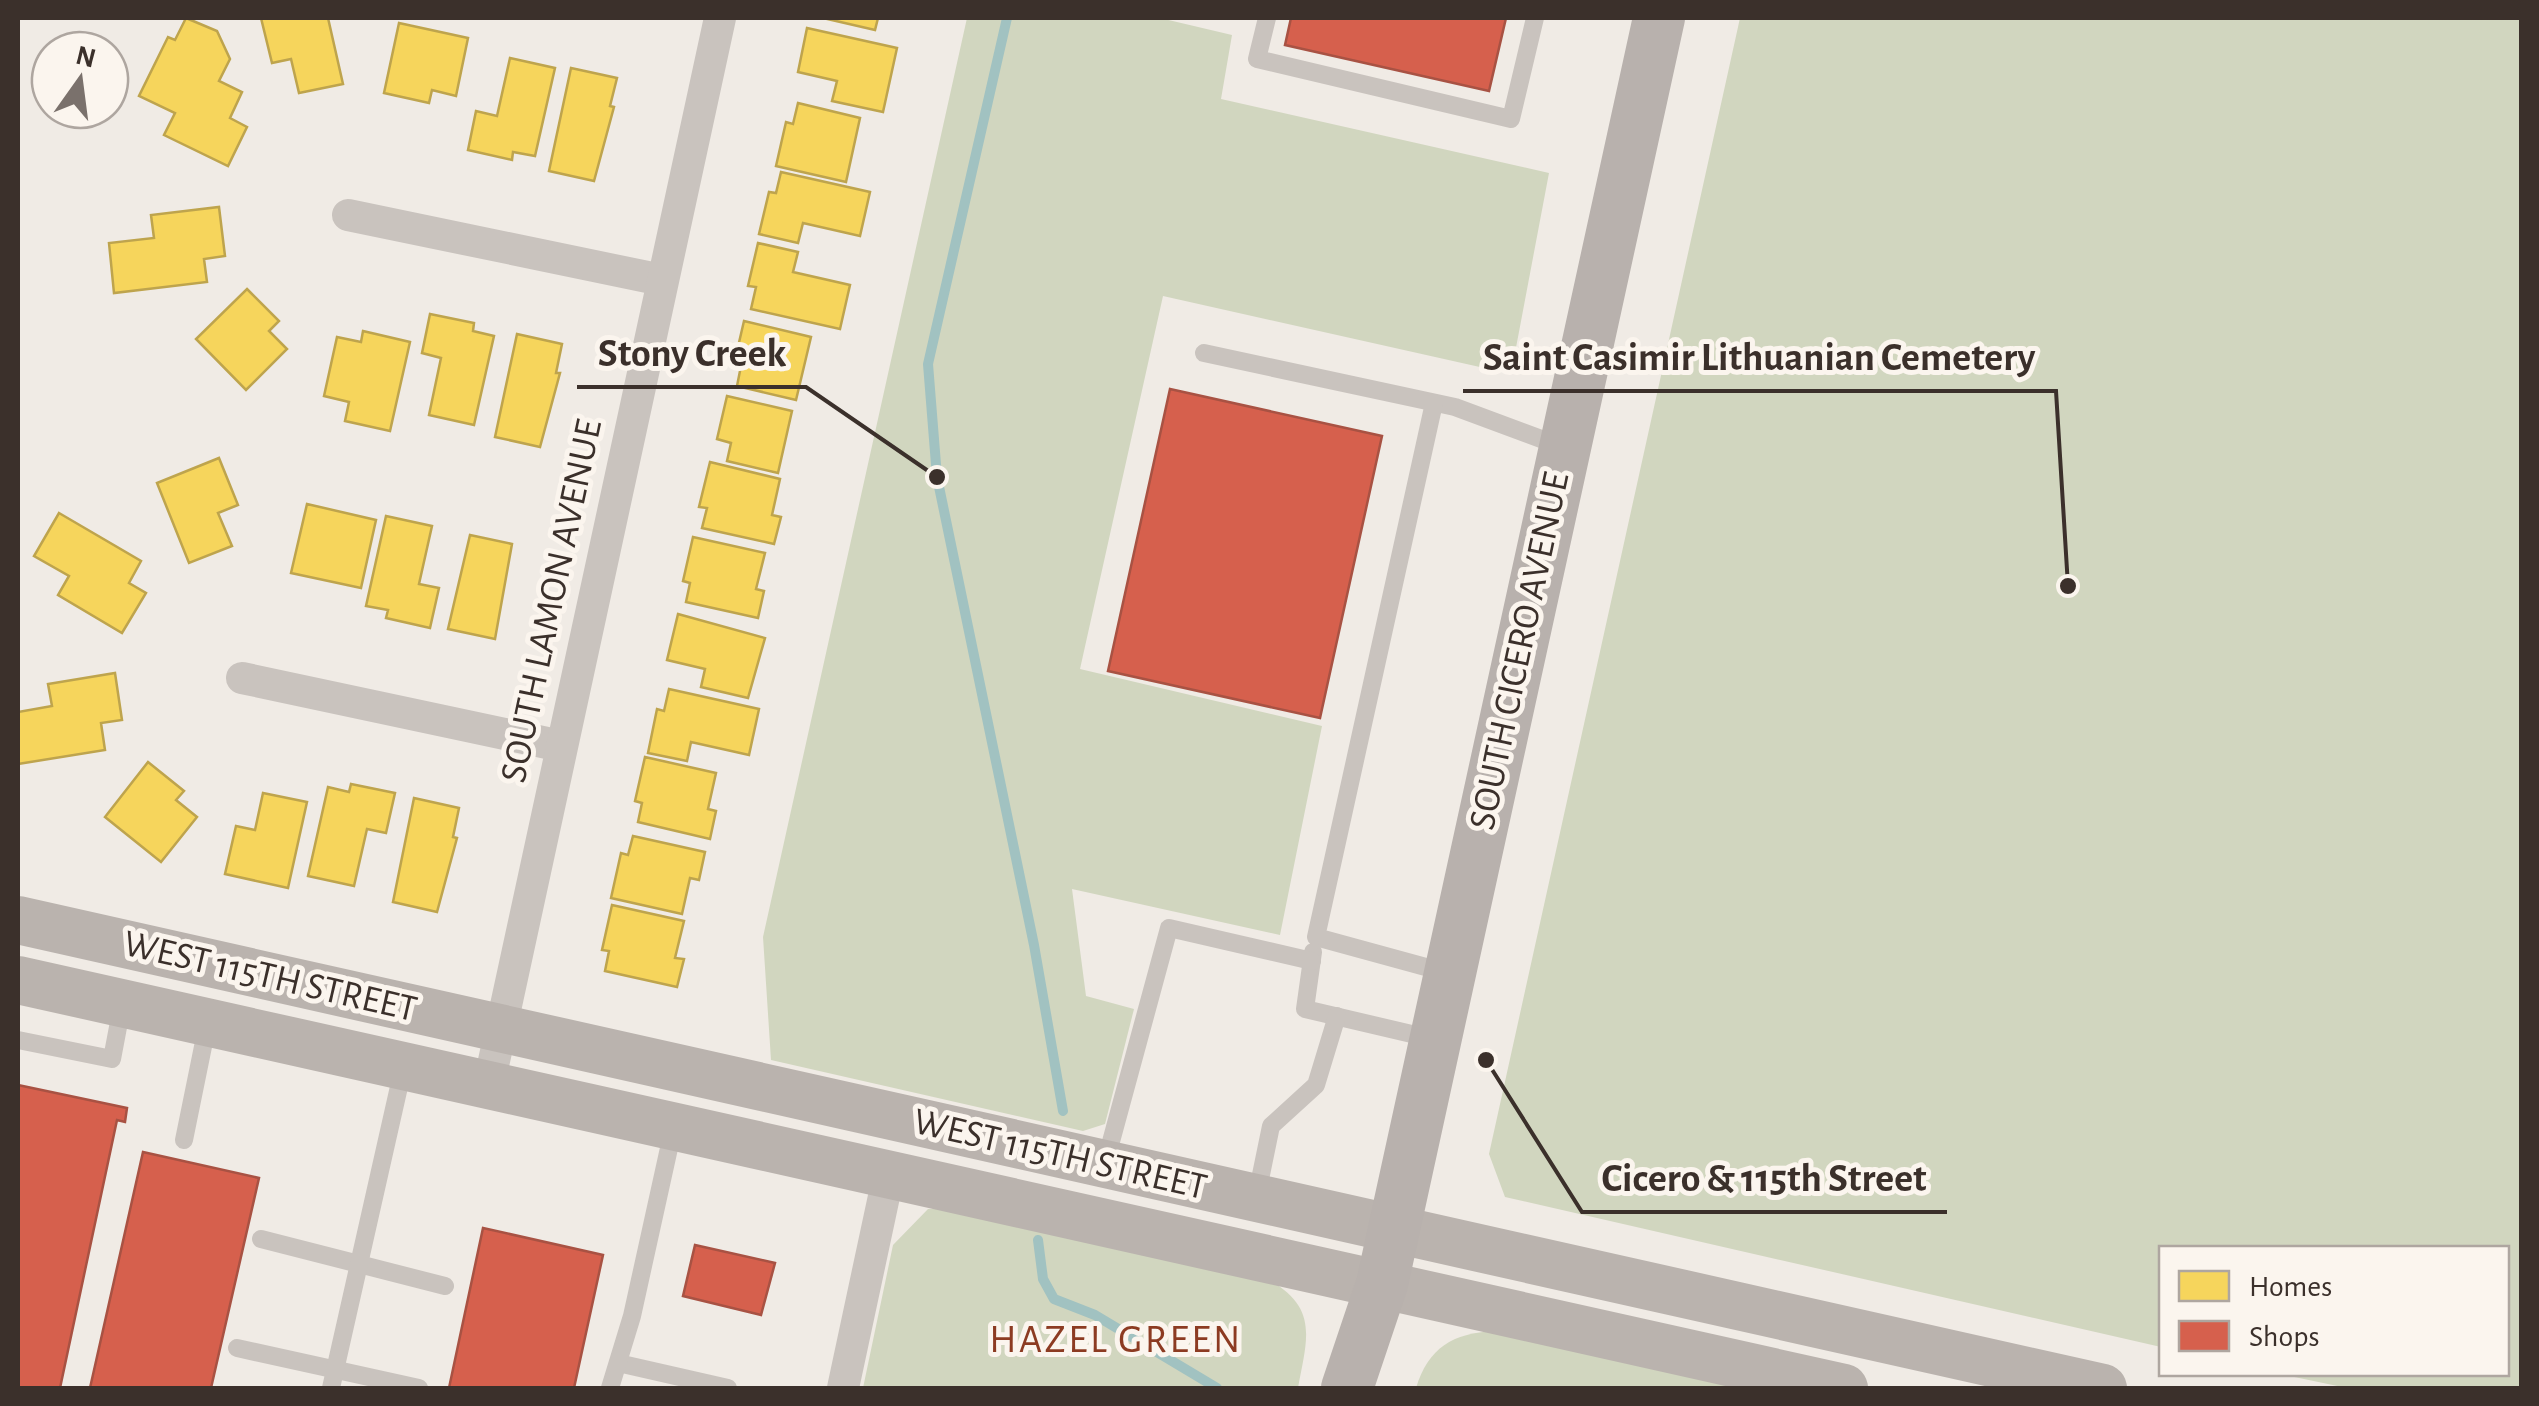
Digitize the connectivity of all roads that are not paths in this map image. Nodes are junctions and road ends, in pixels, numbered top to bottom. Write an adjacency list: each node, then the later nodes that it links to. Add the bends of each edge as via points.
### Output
1 (720, 18): 6 (street, SOUTH LAMON AVENUE)
2 (1266, 18): 3 (lane, via 1257,59 1511,118)
3 (1535, 18)
4 (1658, 18): 9 (main road, SOUTH CICERO AVENUE)
5 (348, 215): 6 (street)
6 (662, 280): 11 (street, SOUTH LAMON AVENUE)
7 (1204, 353): 8 (lane)
8 (1434, 403): 9 (lane); 13 (lane)
9 (1564, 448): 15 (main road, SOUTH CICERO AVENUE)
10 (242, 678): 11 (street)
11 (561, 746): 20 (street, SOUTH LAMON AVENUE)
12 (18, 920): 20 (street, WEST 115TH STREET)
13 (1316, 937): 14 (lane); 15 (lane)
14 (1312, 960): 18 (lane, via 1305,1009); 27 (lane, via 1169,928)
15 (1450, 973): 22 (main road, SOUTH CICERO AVENUE)
16 (18, 980): 17 (street, WEST 115TH STREET)
17 (123, 1002): 19 (street, WEST 115TH STREET); 21 (lane, via 112,1059)
18 (1337, 1016): 22 (lane); 29 (lane, via 1316,1085 1272,1126)
19 (208, 1022): 23 (street, WEST 115TH STREET); 26 (lane)
20 (502, 1028): 24 (street, SOUTH LAMON AVENUE); 27 (street, WEST 115TH STREET)
21 (18, 1040)
22 (1435, 1040): 30 (main road, SOUTH CICERO AVENUE)
23 (404, 1064): 24 (street, WEST 115TH STREET); 32 (lane)
24 (490, 1084): 25 (street, WEST 115TH STREET)
25 (674, 1125): 28 (street, WEST 115TH STREET); 36 (lane)
26 (184, 1140)
27 (1104, 1165): 29 (street, WEST 115TH STREET)
28 (889, 1173): 33 (street, WEST 115TH STREET); 42 (street)
29 (1256, 1199): 30 (street, WEST 115TH STREET)
30 (1394, 1230): 33 (main road, SOUTH CICERO AVENUE); 46 (street, WEST 115TH STREET)
31 (260, 1239): 32 (lane)
32 (358, 1264): 34 (lane); 37 (lane)
33 (1382, 1284): 43 (main road); 44 (main road); 45 (street, WEST 115TH STREET)
34 (445, 1286)
35 (237, 1348): 37 (lane)
36 (618, 1363): 38 (lane); 40 (lane)
37 (333, 1379): 39 (lane)
38 (688, 1384): 41 (lane)
39 (419, 1388)
40 (610, 1388)
41 (728, 1388)
42 (843, 1388)
43 (1347, 1388)
44 (1373, 1388)
45 (1844, 1388)
46 (2103, 1388)

